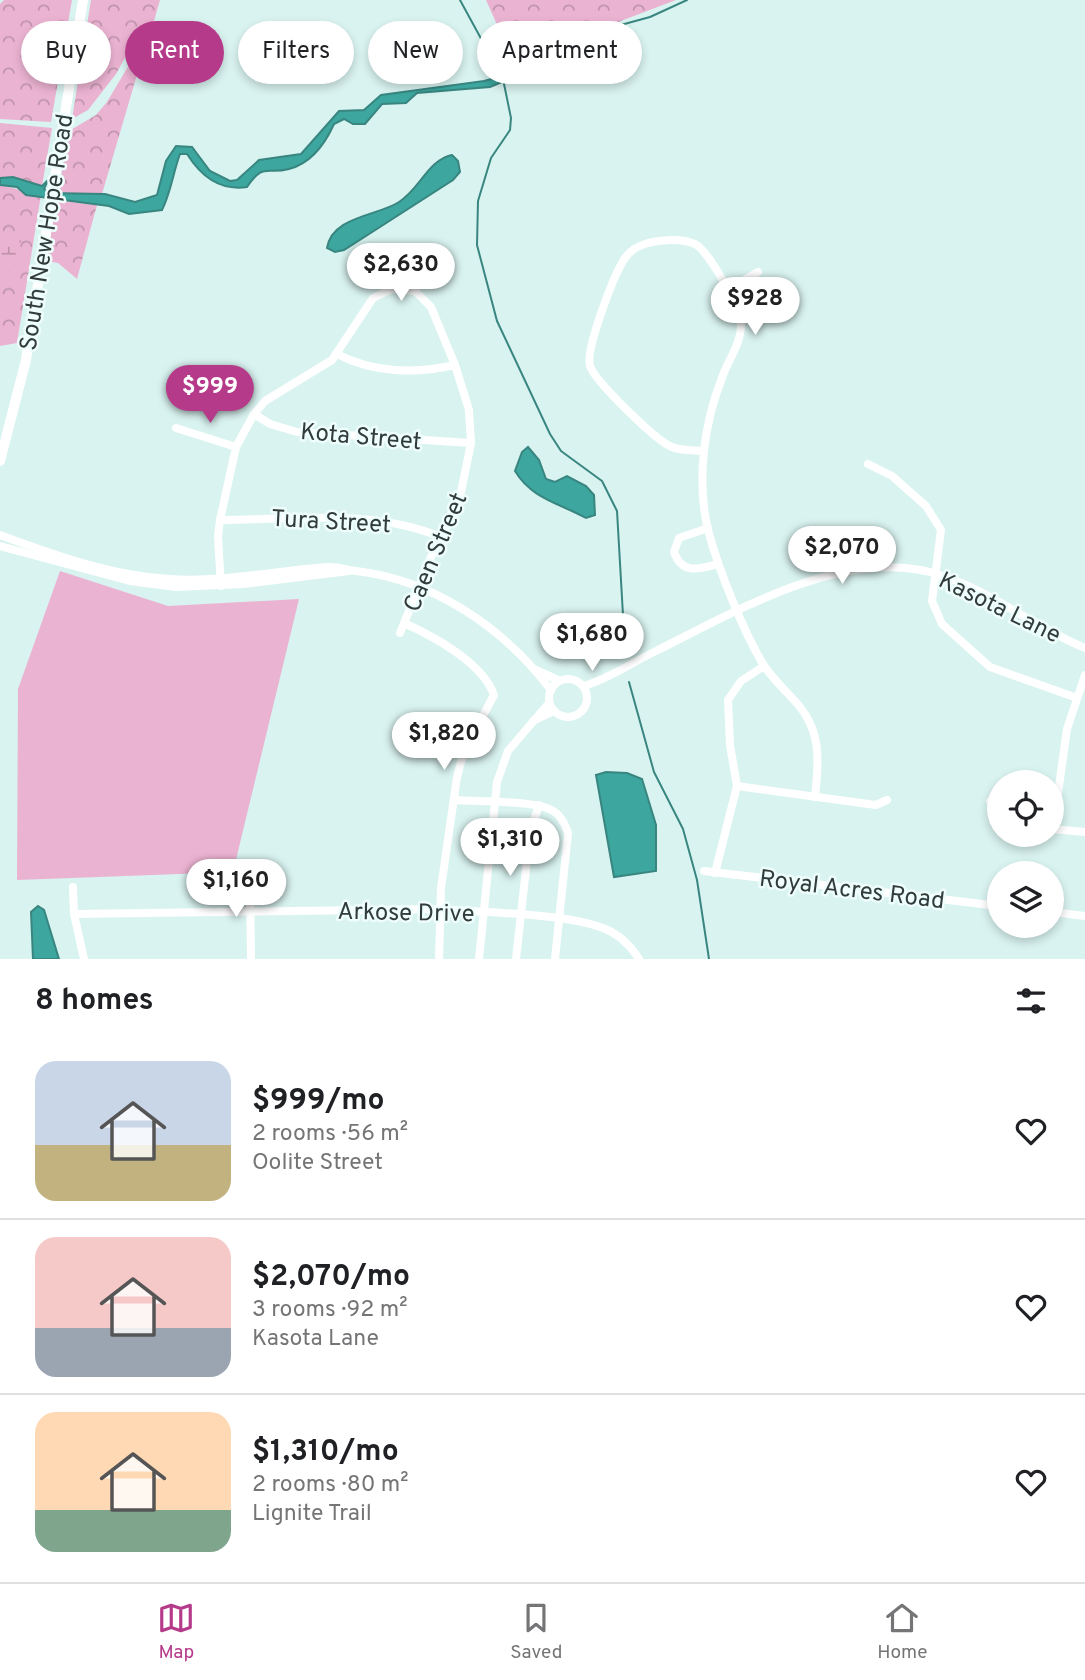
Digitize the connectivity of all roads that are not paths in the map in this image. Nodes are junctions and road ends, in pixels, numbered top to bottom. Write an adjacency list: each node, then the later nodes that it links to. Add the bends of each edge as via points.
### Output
1 (83, 0): 11 (main road, South New Hope Road, via 26,360)
2 (758, 272): 3 (street)
3 (727, 290): 10 (street, via 741,322 740,337 714,400); 10 (street, via 696,245 671,240 635,248 623,260 588,355 600,383 659,439 671,447)
4 (337, 354): 5 (street, via 369,367 421,371); 5 (street, Caen Street, via 373,298 403,288 423,296 431,307); 6 (street, Caen Street, via 265,401)
5 (455, 365): 8 (street, Caen Street, via 469,410)
6 (254, 414): 8 (street, Kota Street, via 297,432); 9 (street, Caen Street)
7 (176, 428): 9 (street)
8 (471, 443): 16 (street, Caen Street, via 459,502)
9 (236, 447): 13 (street, Caen Street)
10 (703, 451): 14 (street)
11 (0, 461)
12 (869, 464): 19 (street, via 892,476 934,516 941,530)
13 (220, 520): 16 (street, Tura Street, via 316,517 407,526); 20 (street, Caen Street)
14 (708, 528): 18 (street); 18 (street, via 679,538 674,552 683,567 691,570)
15 (0, 535): 20 (street, via 117,572)
16 (441, 537): 21 (street, Caen Street)
17 (0, 546): 20 (street, via 130,581 176,587)
18 (718, 564): 22 (street)
19 (936, 573): 22 (street, Kasota Lane, via 903,567 857,568 803,583); 25 (street, Kasota Lane); 34 (street, via 935,614 978,660)
20 (221, 582): 21 (street, via 333,567)
21 (419, 585): 23 (street, Caen Street); 27 (street, via 471,615)
22 (739, 612): 26 (street); 30 (street, Kasota Lane)
23 (404, 623): 24 (street, Caen Street); 41 (street, via 441,641 484,678 494,695 464,751)
24 (400, 633)
25 (1085, 648)
26 (764, 666): 39 (street, via 741,681 728,700); 40 (street, via 814,730 819,758)
27 (536, 670): 29 (street, Kasota Lane); 32 (street)
28 (1085, 675): 34 (street)
29 (558, 680): 31 (street, Kasota Lane, via 570,679); 32 (street)
30 (602, 681): 31 (street, Kasota Lane); 33 (street, Kasota Lane)
31 (584, 686): 33 (street)
32 (551, 690): 35 (street)
33 (587, 695): 36 (street, Kasota Lane, via 579,713 563,716)
34 (1077, 698): 38 (street)
35 (549, 703): 36 (street); 37 (street, Kasota Lane)
36 (554, 711): 37 (street, Kasota Lane)
37 (533, 721): 43 (street, Kasota Lane, via 502,763)
38 (1061, 770)
39 (737, 786): 40 (street); 48 (street)
40 (815, 797): 42 (street, via 876,806)
41 (455, 800): 43 (street); 52 (street)
42 (887, 800)
43 (494, 803): 44 (street); 54 (street, Kasota Lane)
44 (539, 805): 57 (street, via 530,832); 59 (street, via 556,812 568,833)
45 (1064, 830): 46 (street)
46 (1085, 832)
47 (704, 871): 48 (street, Royal Acres Road)
48 (715, 873): 51 (street, Royal Acres Road)
49 (250, 879): 53 (street)
50 (74, 887): 56 (street)
51 (987, 905)
52 (441, 909): 53 (street, Arkose Drive); 54 (street, Arkose Drive); 62 (street)
53 (251, 912): 56 (street, Arkose Drive); 61 (street)
54 (484, 912): 57 (street, Arkose Drive); 63 (street, Kasota Lane)
55 (1064, 913): 58 (street)
56 (74, 915): 60 (street)
57 (520, 916): 59 (street, Arkose Drive); 64 (street)
58 (1085, 916)
59 (559, 920): 65 (street); 66 (street, Arkose Drive, via 605,929 632,947)
60 (84, 959)
61 (251, 959)
62 (439, 959)
63 (479, 959)
64 (516, 959)
65 (555, 959)
66 (639, 959)

